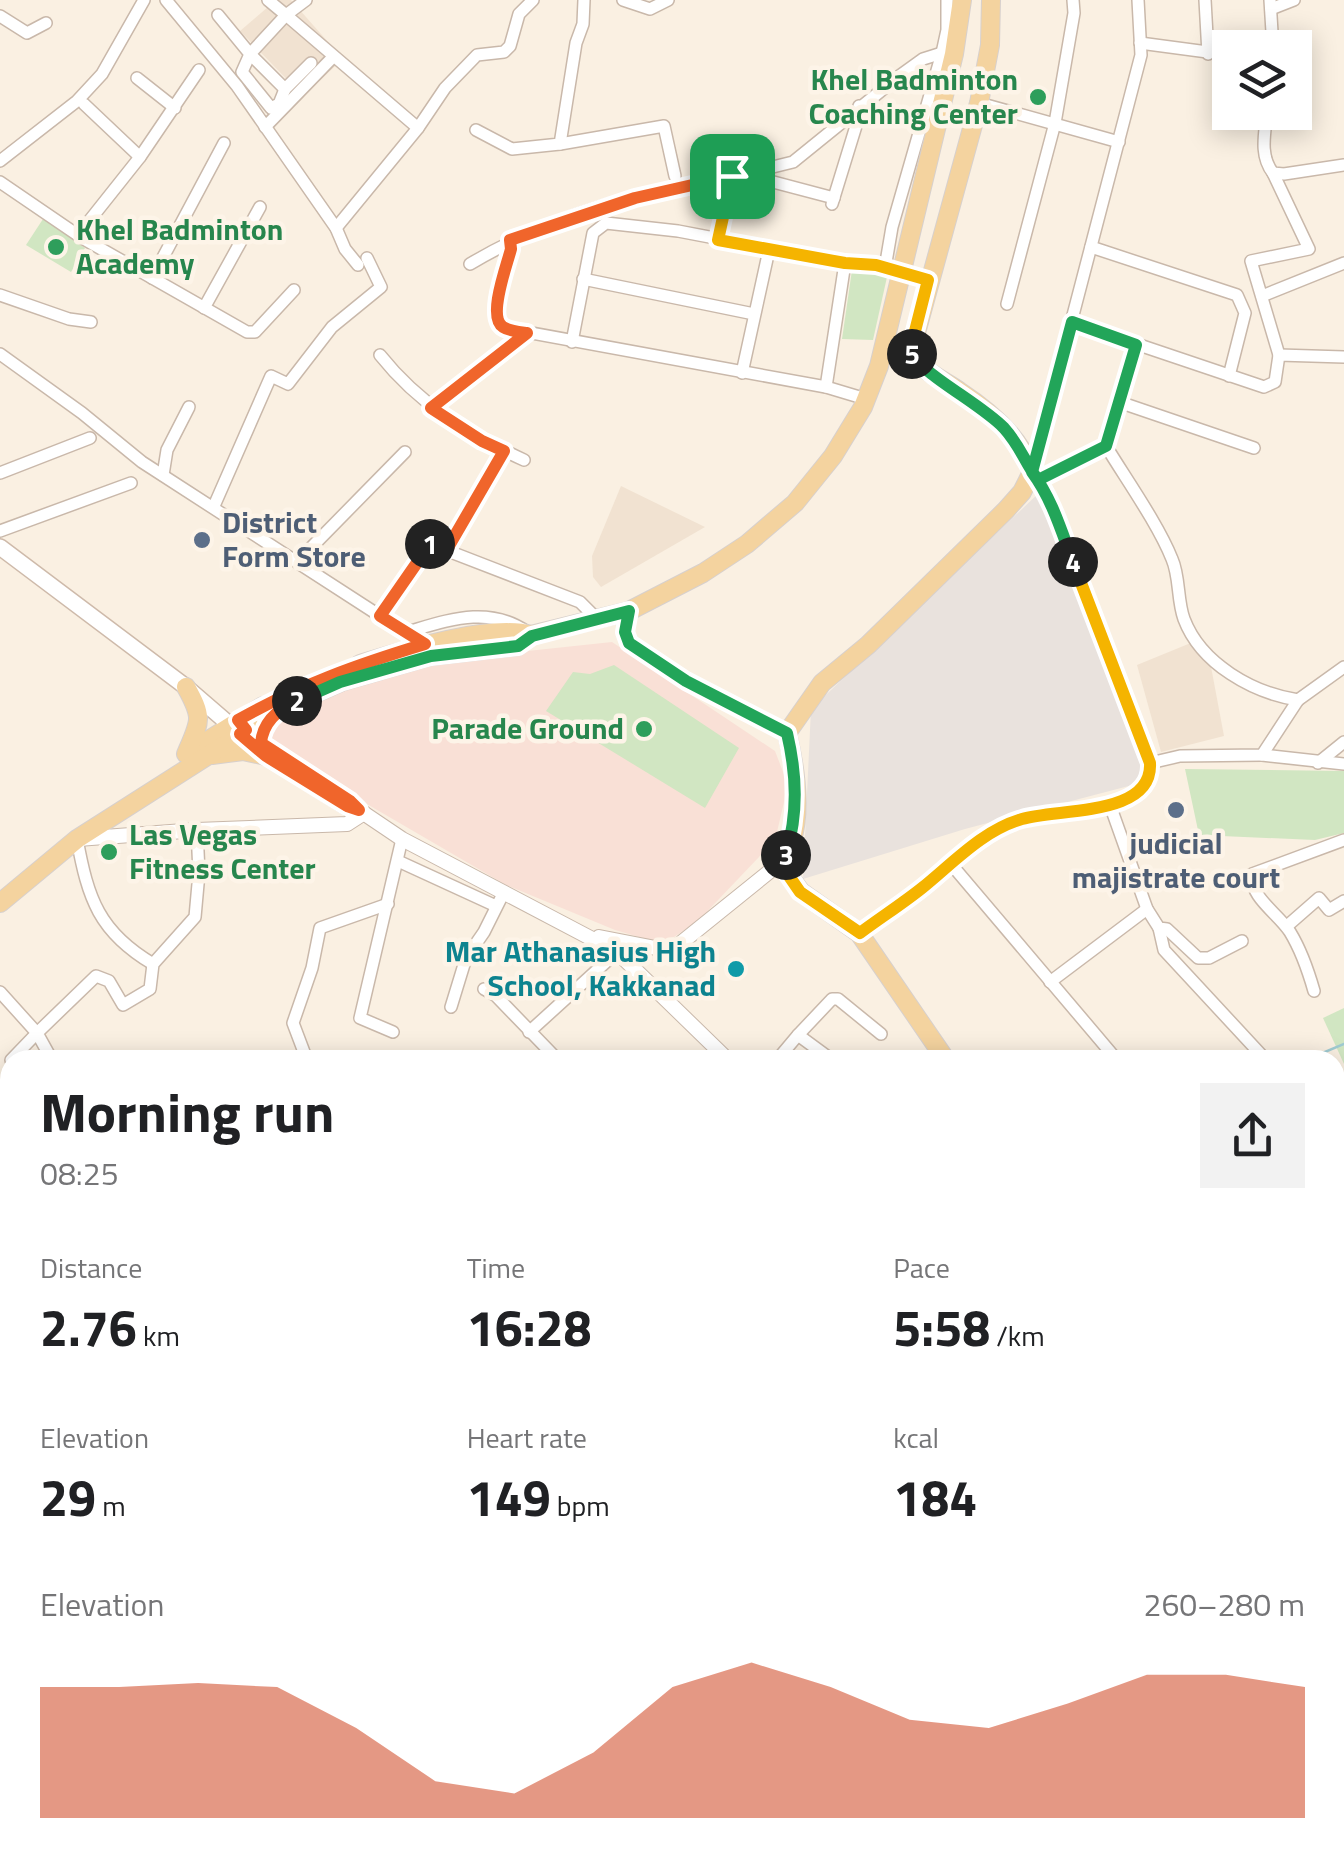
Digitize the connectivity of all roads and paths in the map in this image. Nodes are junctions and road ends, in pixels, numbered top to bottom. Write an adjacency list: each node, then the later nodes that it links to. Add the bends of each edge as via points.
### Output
1 (144, 0): 45 (street, via 102,74)
2 (166, 0): 37 (street)
3 (268, 0): 18 (street)
4 (306, 0): 18 (street)
5 (584, 0): 43 (street)
6 (623, 0): 7 (street, via 650,9)
7 (668, 0)
8 (948, 0): 23 (street)
9 (962, 0): 63 (main road, via 954,54)
10 (991, 0): 32 (main road)
11 (1073, 0): 36 (street)
12 (1138, 0): 22 (street)
13 (1205, 0): 25 (street)
14 (1294, 0): 16 (street)
15 (529, 1): 38 (street, via 510,46 477,55)
16 (1271, 5): 21 (street)
17 (218, 15): 24 (street)
18 (286, 15): 24 (street); 27 (street)
19 (0, 16): 20 (street, via 26,33)
20 (46, 23)
21 (1273, 30)
22 (1140, 43): 25 (street); 41 (street)
23 (942, 53): 34 (street, via 923,59); 63 (street, via 892,227)
24 (250, 54): 31 (street); 31 (street, via 242,72 271,108)
25 (1208, 54): 26 (street)
26 (1212, 54)
27 (333, 58): 37 (street); 38 (street)
28 (311, 63): 31 (street)
29 (199, 70): 35 (street)
30 (137, 78): 35 (street)
31 (285, 89)
32 (979, 103): 36 (street); 66 (main road)
33 (84, 104): 44 (street)
34 (859, 106): 48 (street, via 793,162); 48 (street, via 833,201)
35 (175, 108): 44 (street)
36 (1054, 122): 41 (street); 70 (street)
37 (266, 127): 54 (street)
38 (418, 128): 54 (street)
39 (476, 130): 43 (street, via 512,149)
40 (1265, 130): 47 (street)
41 (1119, 142): 58 (street)
42 (224, 143): 64 (street)
43 (560, 144): 49 (street, via 664,126)
44 (140, 157): 55 (street)
45 (0, 161)
46 (1344, 165): 47 (street)
47 (1274, 173): 69 (street, via 1309,249 1251,261)
48 (737, 175): 52 (street); 57 (street)
49 (675, 176)
50 (0, 182): 55 (street)
51 (260, 207): 71 (street)
52 (558, 223): 53 (street); 56 (street)
53 (600, 227): 57 (street, via 617,221); 65 (street)
54 (336, 228): 99 (street, via 345,249 380,287 332,327 288,384 272,376)
55 (78, 235): 64 (street)
56 (510, 240): 62 (street); 75 (street, via 497,320)
57 (718, 240): 59 (street)
58 (1092, 247): 74 (street); 83 (street, via 1237,295 1246,313)
59 (770, 250): 60 (street); 72 (street)
60 (845, 263): 63 (street); 84 (street)
61 (1344, 263): 69 (street)
62 (470, 264)
63 (893, 270): 66 (main road); 85 (main road, via 879,366)
64 (152, 278): 71 (street)
65 (583, 279): 72 (street); 76 (street)
66 (928, 280): 97 (main road, via 914,357 1003,427)
67 (294, 290): 71 (street, via 255,332)
68 (0, 295): 73 (street)
69 (1262, 296): 80 (street)
70 (1006, 304)
71 (204, 308)
72 (754, 314): 82 (street)
73 (91, 322)
74 (1072, 322): 77 (street); 97 (street)
75 (527, 333): 76 (street); 88 (street)
76 (572, 342): 82 (street)
77 (1136, 345): 83 (street); 86 (street)
78 (0, 354): 96 (street)
79 (380, 355): 88 (street)
80 (1279, 356): 81 (street); 83 (street, via 1268,387)
81 (1344, 357)
82 (742, 373): 84 (street)
83 (1229, 376)
84 (826, 387): 85 (street)
85 (866, 399): 104 (main road, via 796,503 718,563)
86 (1119, 402): 90 (street); 91 (street)
87 (189, 407): 96 (street, via 167,450)
88 (431, 408): 92 (street)
89 (90, 438): 95 (street)
90 (1106, 446): 97 (street); 112 (street, via 1173,560 1184,620 1209,656 1271,696)
91 (1254, 448)
92 (504, 451): 94 (street); 102 (street)
93 (405, 452): 103 (street)
94 (524, 460)
95 (0, 473)
96 (163, 476): 99 (street)
97 (1035, 476): 115 (main road, via 822,682); 120 (street)
98 (131, 483): 100 (street)
99 (214, 506): 103 (street)
100 (0, 532)
101 (0, 547): 111 (main road)
102 (446, 551): 105 (street, via 426,546); 106 (street, via 580,602)
103 (298, 561): 105 (street)
104 (629, 611): 106 (main road); 115 (main road, via 629,643)
105 (380, 616): 107 (street)
106 (597, 619): 108 (main road)
107 (407, 632): 108 (street, via 492,617 508,619); 109 (street)
108 (532, 636): 109 (main road, via 516,631); 113 (main road, via 518,646 413,661)
109 (425, 644): 114 (main road, via 290,691)
110 (1344, 667): 112 (street)
111 (186, 687): 114 (main road); 119 (main road, via 199,710)
112 (1298, 700): 118 (street)
113 (284, 706): 114 (main road); 117 (main road, via 264,727)
114 (238, 727): 117 (main road); 119 (main road)
115 (787, 733): 130 (main road, via 796,814)
116 (1344, 742): 121 (street)
117 (263, 749): 119 (main road); 124 (main road)
118 (1262, 755): 120 (street); 121 (street)
119 (193, 756): 127 (main road); 132 (main road, via 60,840)
120 (1150, 763): 123 (street, via 1138,794)
121 (1318, 763): 122 (street)
122 (1344, 764)
123 (1110, 804): 131 (street, via 1021,819 984,836); 137 (street)
124 (361, 814): 125 (street, via 348,824); 126 (street)
125 (197, 830): 127 (street); 144 (street, via 195,917)
126 (402, 839): 129 (street); 133 (street)
127 (77, 840): 135 (main road); 144 (street, via 86,891 115,937)
128 (1344, 840): 138 (street, via 1252,874 1254,888)
129 (398, 861): 133 (street); 136 (street)
130 (780, 863): 140 (main road, via 800,892); 141 (street, via 670,951)
131 (951, 864): 140 (street); 145 (street)
132 (0, 887)
133 (500, 899): 141 (street); 149 (street, via 466,958)
134 (1344, 901): 138 (street, via 1330,910 1320,898)
135 (0, 903)
136 (388, 904): 151 (street, via 360,1018); 157 (street, via 320,928 293,1023)
137 (1147, 909): 139 (street); 145 (street)
138 (1287, 926): 147 (street)
139 (1159, 928): 142 (street, via 1198,958); 164 (street, via 1164,950)
140 (860, 933): 162 (main road)
141 (589, 935): 143 (street)
142 (1242, 941)
143 (617, 952): 152 (street); 159 (street)
144 (154, 964): 150 (street, via 153,983 144,994 123,1005 110,981 96,976)
145 (1050, 982): 163 (street)
146 (484, 990): 152 (street)
147 (1314, 991)
148 (0, 992): 150 (street)
149 (451, 1007)
150 (36, 1032): 155 (street); 156 (street)
151 (392, 1032)
152 (529, 1032): 158 (street)
153 (798, 1034): 154 (street, via 832,999); 160 (street); 161 (street)
154 (881, 1034)
155 (20, 1050)
156 (46, 1050)
157 (303, 1050)
158 (548, 1050)
159 (718, 1050)
160 (785, 1050)
161 (819, 1050)
162 (939, 1050)
163 (1108, 1050)
164 (1257, 1050)

